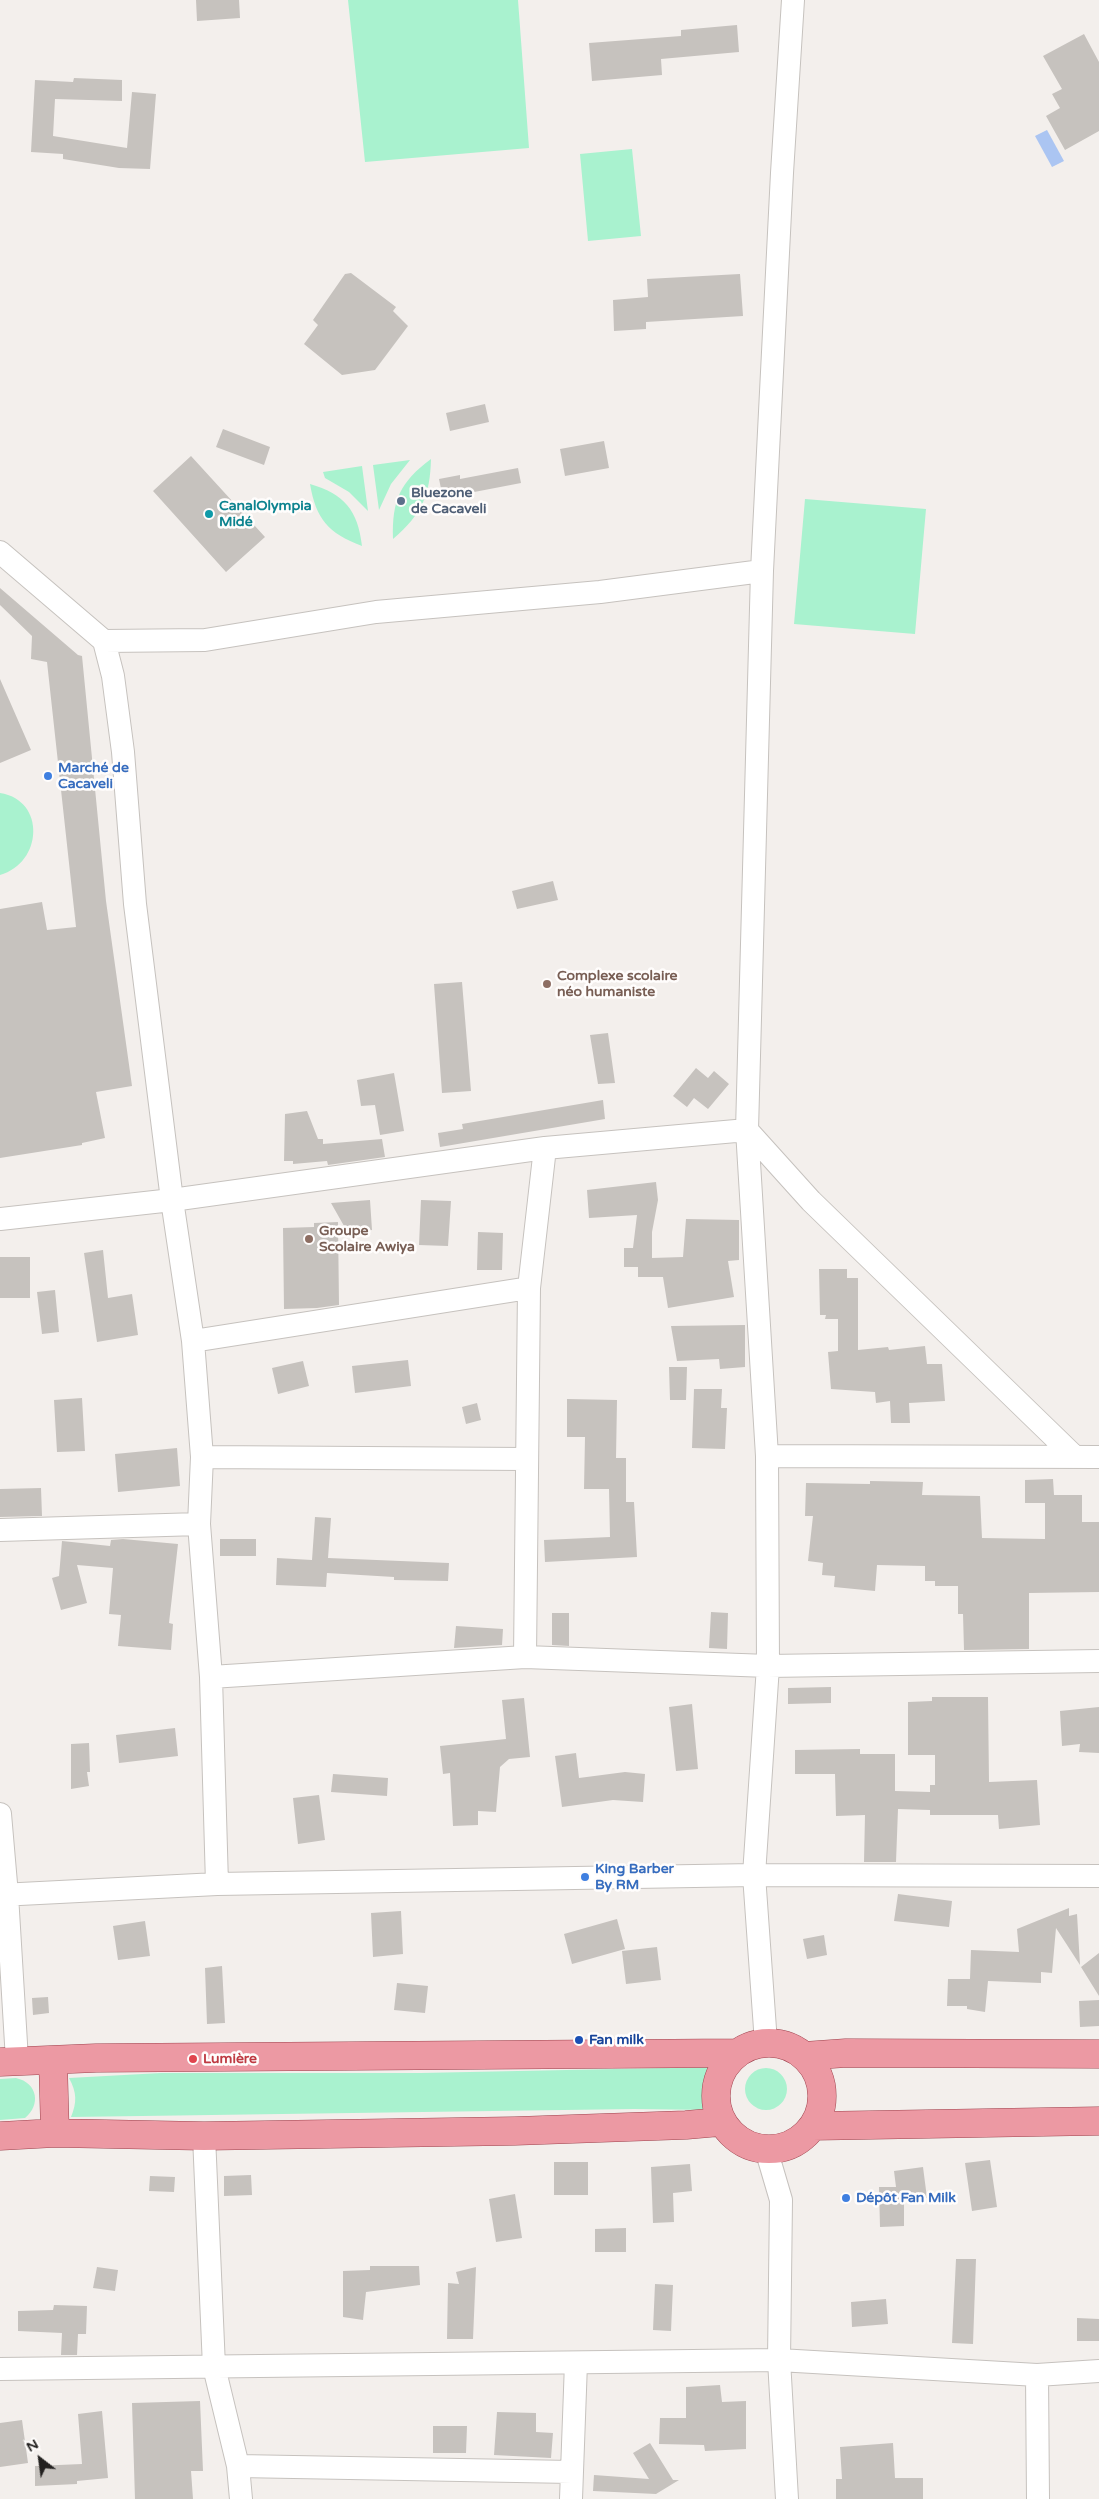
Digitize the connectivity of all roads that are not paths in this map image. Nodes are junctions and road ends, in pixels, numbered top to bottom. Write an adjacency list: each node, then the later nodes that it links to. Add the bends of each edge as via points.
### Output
1 (793, 0): 3 (street)
2 (0, 552): 4 (street)
3 (762, 571): 4 (street, via 600,592 376,612 205,640); 5 (street)
4 (104, 641): 7 (street, via 113,676 122,743 135,904)
5 (747, 1130): 6 (street); 11 (street); 13 (street, via 811,1201)
6 (545, 1148): 7 (street); 9 (street)
7 (172, 1200): 8 (street); 10 (street)
8 (0, 1219)
9 (529, 1288): 10 (street); 15 (street)
10 (193, 1341): 12 (street)
11 (767, 1456): 13 (street); 20 (street)
12 (202, 1457): 15 (street); 16 (street)
13 (1075, 1457): 14 (street)
14 (1099, 1457)
15 (526, 1459): 18 (street)
16 (199, 1524): 17 (street); 21 (street)
17 (0, 1530)
18 (525, 1657): 20 (street); 21 (street)
19 (1099, 1661): 20 (street)
20 (768, 1666): 23 (street)
21 (211, 1678): 25 (street)
22 (0, 1814): 26 (street)
23 (754, 1875): 24 (street); 25 (street); 27 (street)
24 (1099, 1876)
25 (218, 1884): 26 (street)
26 (4, 1895): 32 (street)
27 (766, 2043): 28 (main road); 30 (main road, via 786,2045)
28 (737, 2053): 31 (main road); 34 (main road, via 727,2062 716,2085)
29 (1099, 2054): 30 (main road, via 846,2053)
30 (804, 2056): 35 (main road, via 818,2073 822,2089 821,2106)
31 (53, 2060): 32 (main road); 36 (main road)
32 (8, 2061)
33 (1099, 2121): 35 (main road)
34 (720, 2122): 38 (main road, via 515,2131); 39 (main road, via 740,2141)
35 (813, 2126): 39 (main road, via 787,2146)
36 (55, 2133): 37 (main road); 38 (main road)
37 (0, 2136)
38 (204, 2136): 42 (street)
39 (766, 2150): 40 (street, via 781,2200)
40 (779, 2360): 41 (street); 45 (street); 50 (street)
41 (576, 2363): 42 (street); 47 (street)
42 (214, 2367): 43 (street); 46 (street)
43 (0, 2369)
44 (1099, 2371): 45 (street)
45 (1037, 2375): 51 (street)
46 (238, 2466): 47 (street); 48 (street)
47 (572, 2472): 49 (street)
48 (241, 2499)
49 (571, 2499)
50 (787, 2499)
51 (1038, 2499)

